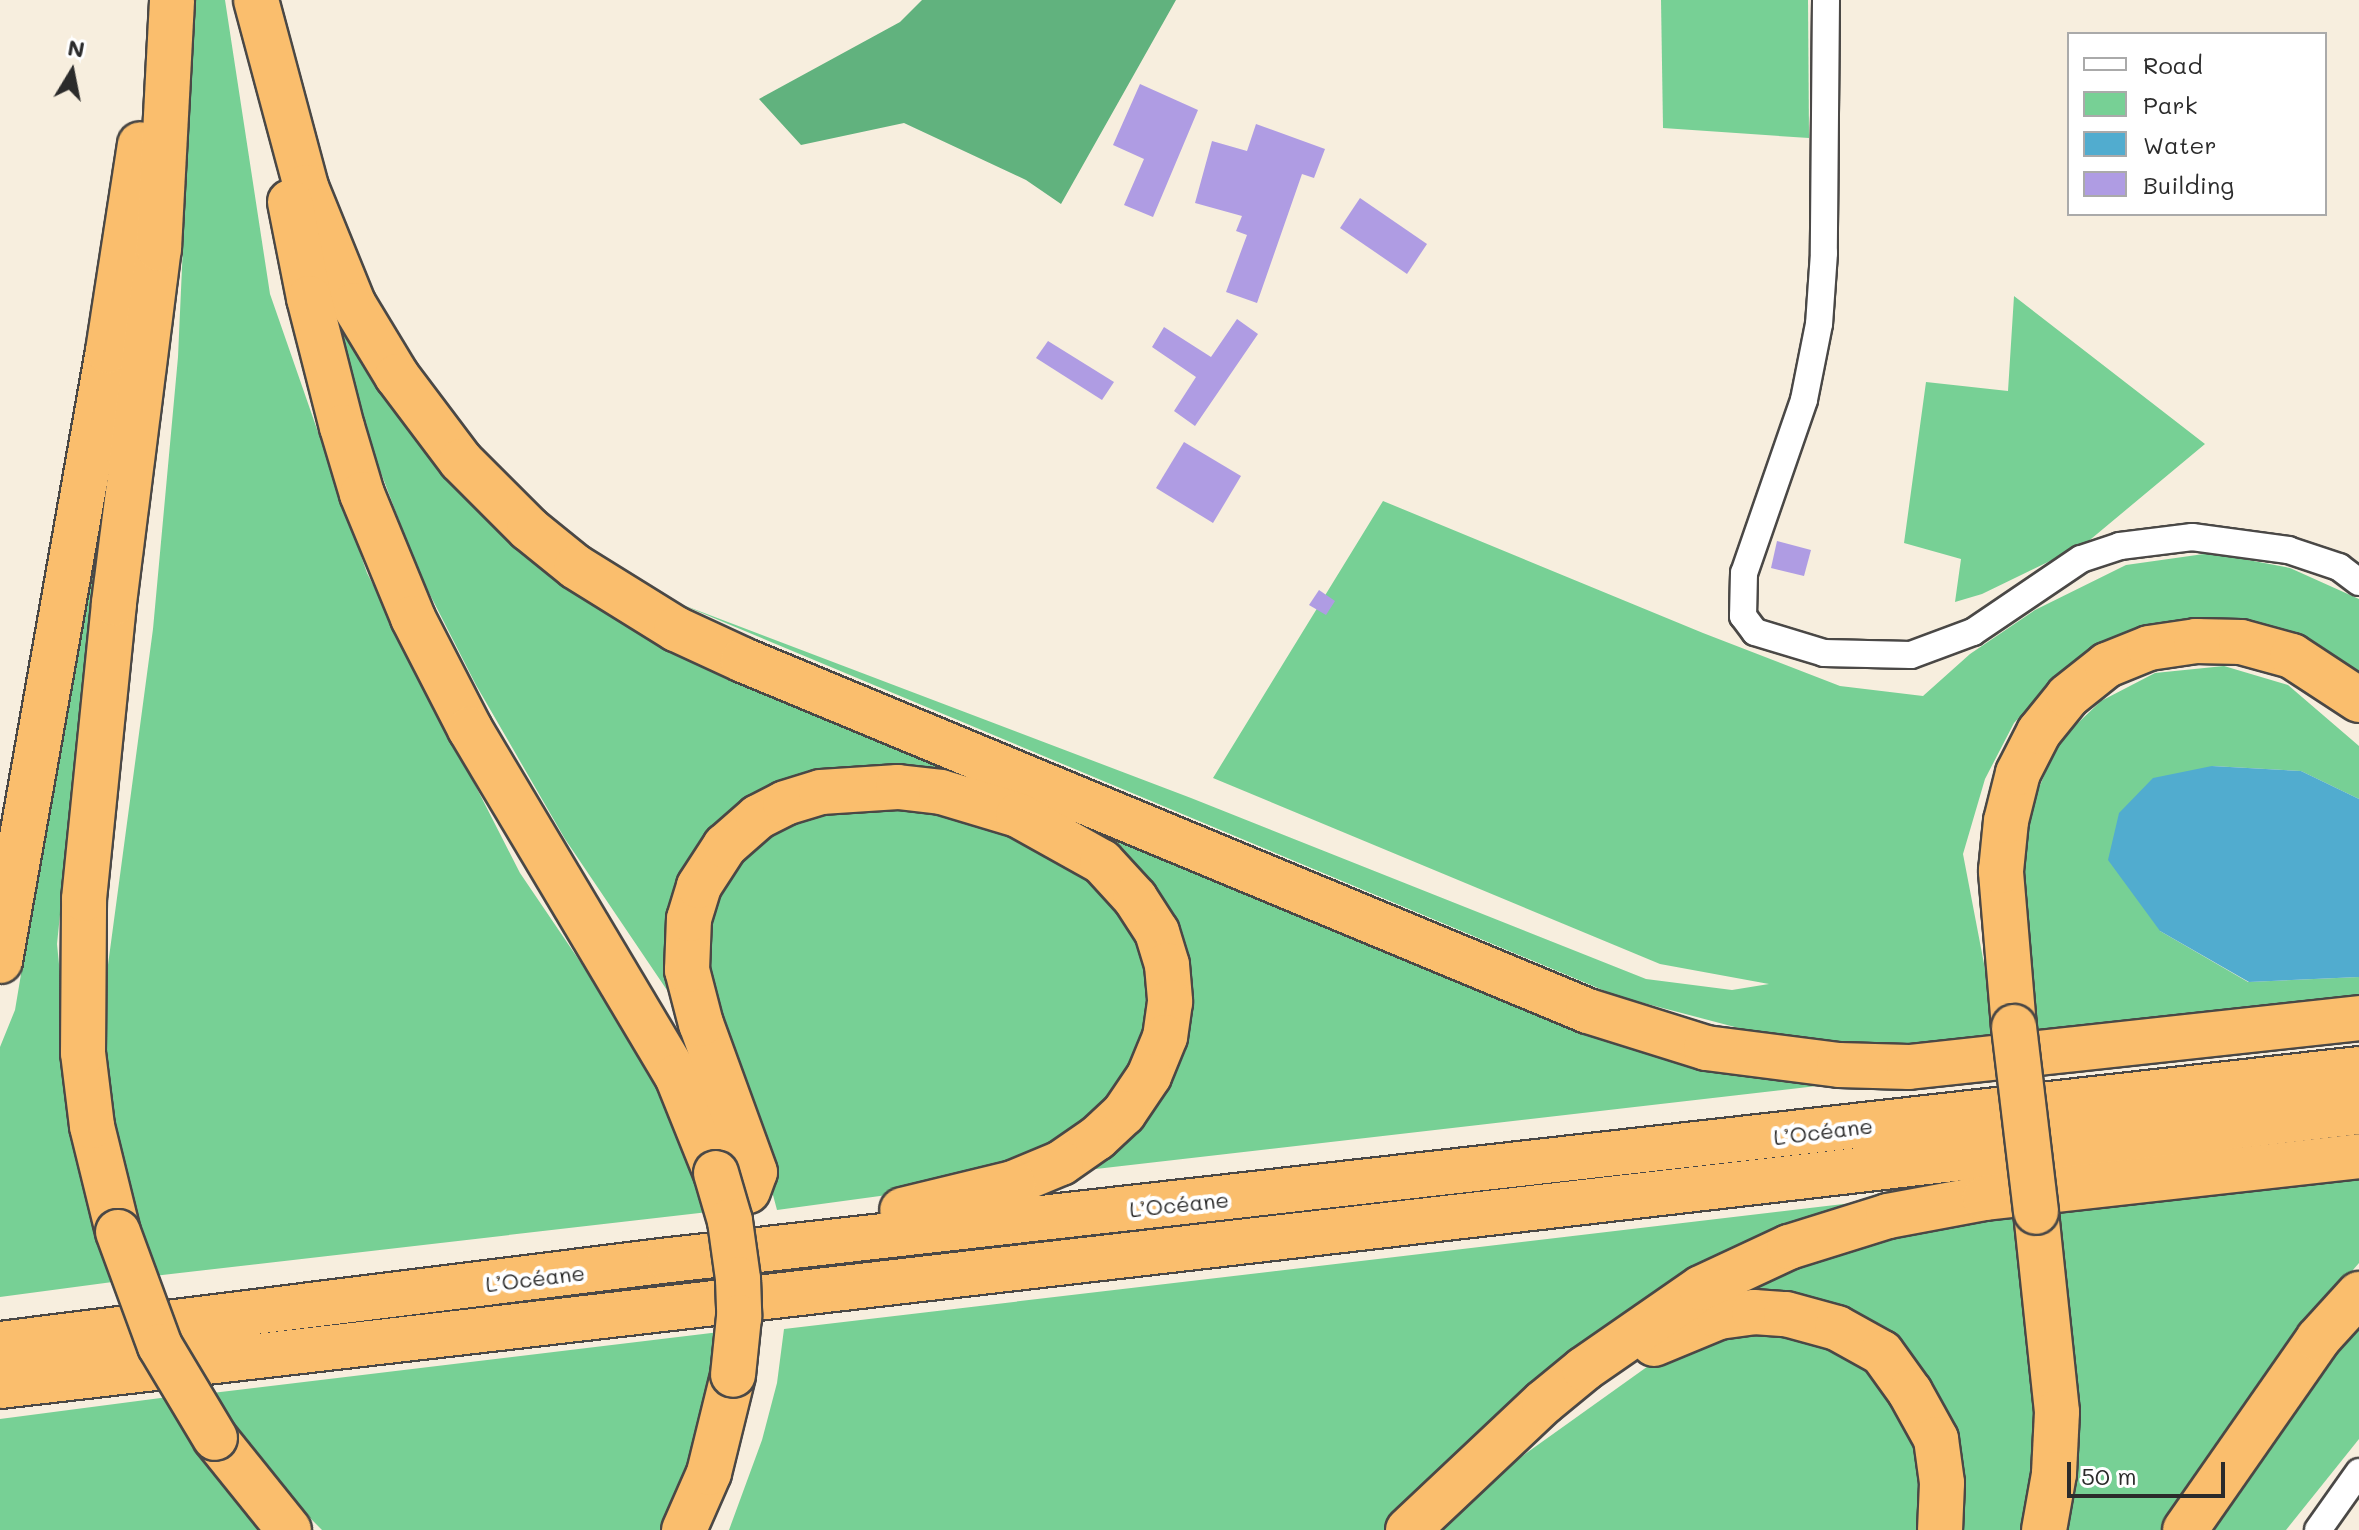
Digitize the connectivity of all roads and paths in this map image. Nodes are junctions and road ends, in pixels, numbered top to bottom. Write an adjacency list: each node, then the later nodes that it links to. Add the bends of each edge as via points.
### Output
1 (150, 0): 8 (highway, via 127,239)
2 (172, 0): 21 (highway, bridge, via 159,249 84,899 83,1053 92,1126 118,1232 160,1346 215,1438)
3 (256, 0): 5 (highway)
4 (1826, 0): 6 (street, via 1819,324 1804,400 1744,573 1743,616 1755,632 1824,653 1911,655 1973,632 2081,559 2120,546 2192,537 2288,550 2339,567)
5 (267, 50): 9 (highway, via 306,187 344,281 374,342 420,411 490,492 576,567 676,629 1588,1011 1706,1048 1839,1065 1909,1067); 13 (highway, via 264,71 309,298 362,494 432,656 470,729)
6 (2359, 582)
7 (2359, 700): 26 (highway, bridge, via 2292,656 2241,642 2149,648 2107,665 2068,696 2039,732 2018,773 2001,871 2057,1412)
8 (0, 961)
9 (2359, 1018)
10 (2359, 1069): 14 (highway, L’Océane)
11 (2359, 1112): 18 (highway, L’Océane)
12 (2359, 1156): 19 (highway, via 1985,1198 1888,1216 1803,1242 1690,1296 1584,1369)
13 (740, 1176): 14 (highway, via 687,970 686,943 699,886 714,858 758,817 785,803 856,787 898,787 966,798 1018,815 1082,848 1111,871 1148,914 1163,949 1169,982 1165,1037 1143,1086 1097,1138 1061,1163 988,1190 861,1218 782,1228); 17 (highway, bridge, via 730,1221)
14 (670, 1260): 16 (highway, L’Océane)
15 (2359, 1294): 27 (highway, via 2300,1363)
16 (0, 1344)
17 (746, 1377): 22 (highway); 23 (highway, via 742,1453)
18 (0, 1386)
19 (1514, 1431): 24 (highway); 25 (highway, via 1532,1428 1596,1379 1683,1330 1719,1317 1786,1314 1837,1328 1882,1353 1910,1392 1936,1439 1942,1483)
20 (2359, 1472): 28 (street)
21 (289, 1530)
22 (684, 1530)
23 (712, 1530)
24 (1408, 1530)
25 (1940, 1530)
26 (2044, 1530)
27 (2185, 1530)
28 (2318, 1530)

